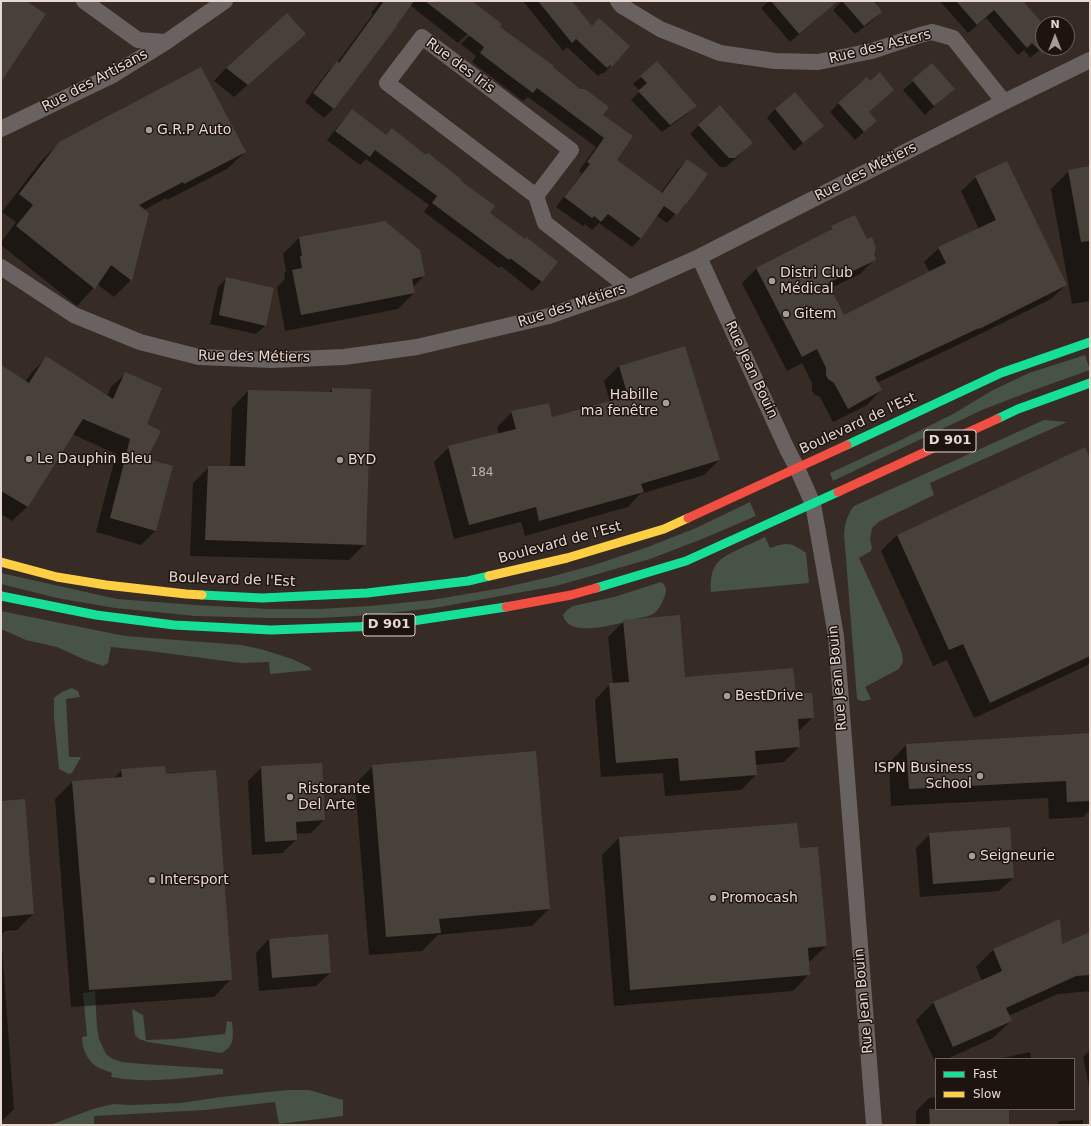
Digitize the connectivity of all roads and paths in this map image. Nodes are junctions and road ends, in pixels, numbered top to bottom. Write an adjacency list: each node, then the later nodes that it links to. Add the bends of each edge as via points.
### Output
1 (84, 1): 4 (street, via 138,40)
2 (225, 1): 4 (street, Rue des Artisans)
3 (618, 1): 6 (street, Rue des Asters, via 660,29 720,53 775,61 818,62 872,51 932,32 953,38)
4 (166, 42): 7 (street, Rue des Artisans, via 113,75)
5 (1090, 60): 6 (street, Rue des Métiers)
6 (1004, 102): 9 (street, Rue des Métiers)
7 (1, 129)
8 (536, 196): 8 (street, Rue des Iris, via 571,150 422,37 387,83); 11 (street, via 545,223)
9 (699, 257): 11 (street, Rue des Métiers); 14 (street, Rue Jean Bouin)
10 (1, 267): 11 (street, Rue des Métiers, via 74,315 140,342 199,357 272,360 344,357 417,347 549,316)
11 (629, 288)
12 (1090, 342): 14 (main road, Boulevard de l'Est / D 901, via 1001,373)
13 (1090, 383): 15 (main road, D 901, via 1018,409)
14 (797, 468): 15 (street, Rue Jean Bouin); 16 (main road, Boulevard de l'Est / D 901, via 664,529 567,558 468,581 382,592 262,598 186,594 106,586 57,577)
15 (813, 504): 17 (main road, D 901, via 686,561 571,595 485,612 379,626 271,630 174,625 96,615); 18 (street, Rue Jean Bouin, via 836,636)
16 (1, 562)
17 (1, 596)
18 (874, 1125)

